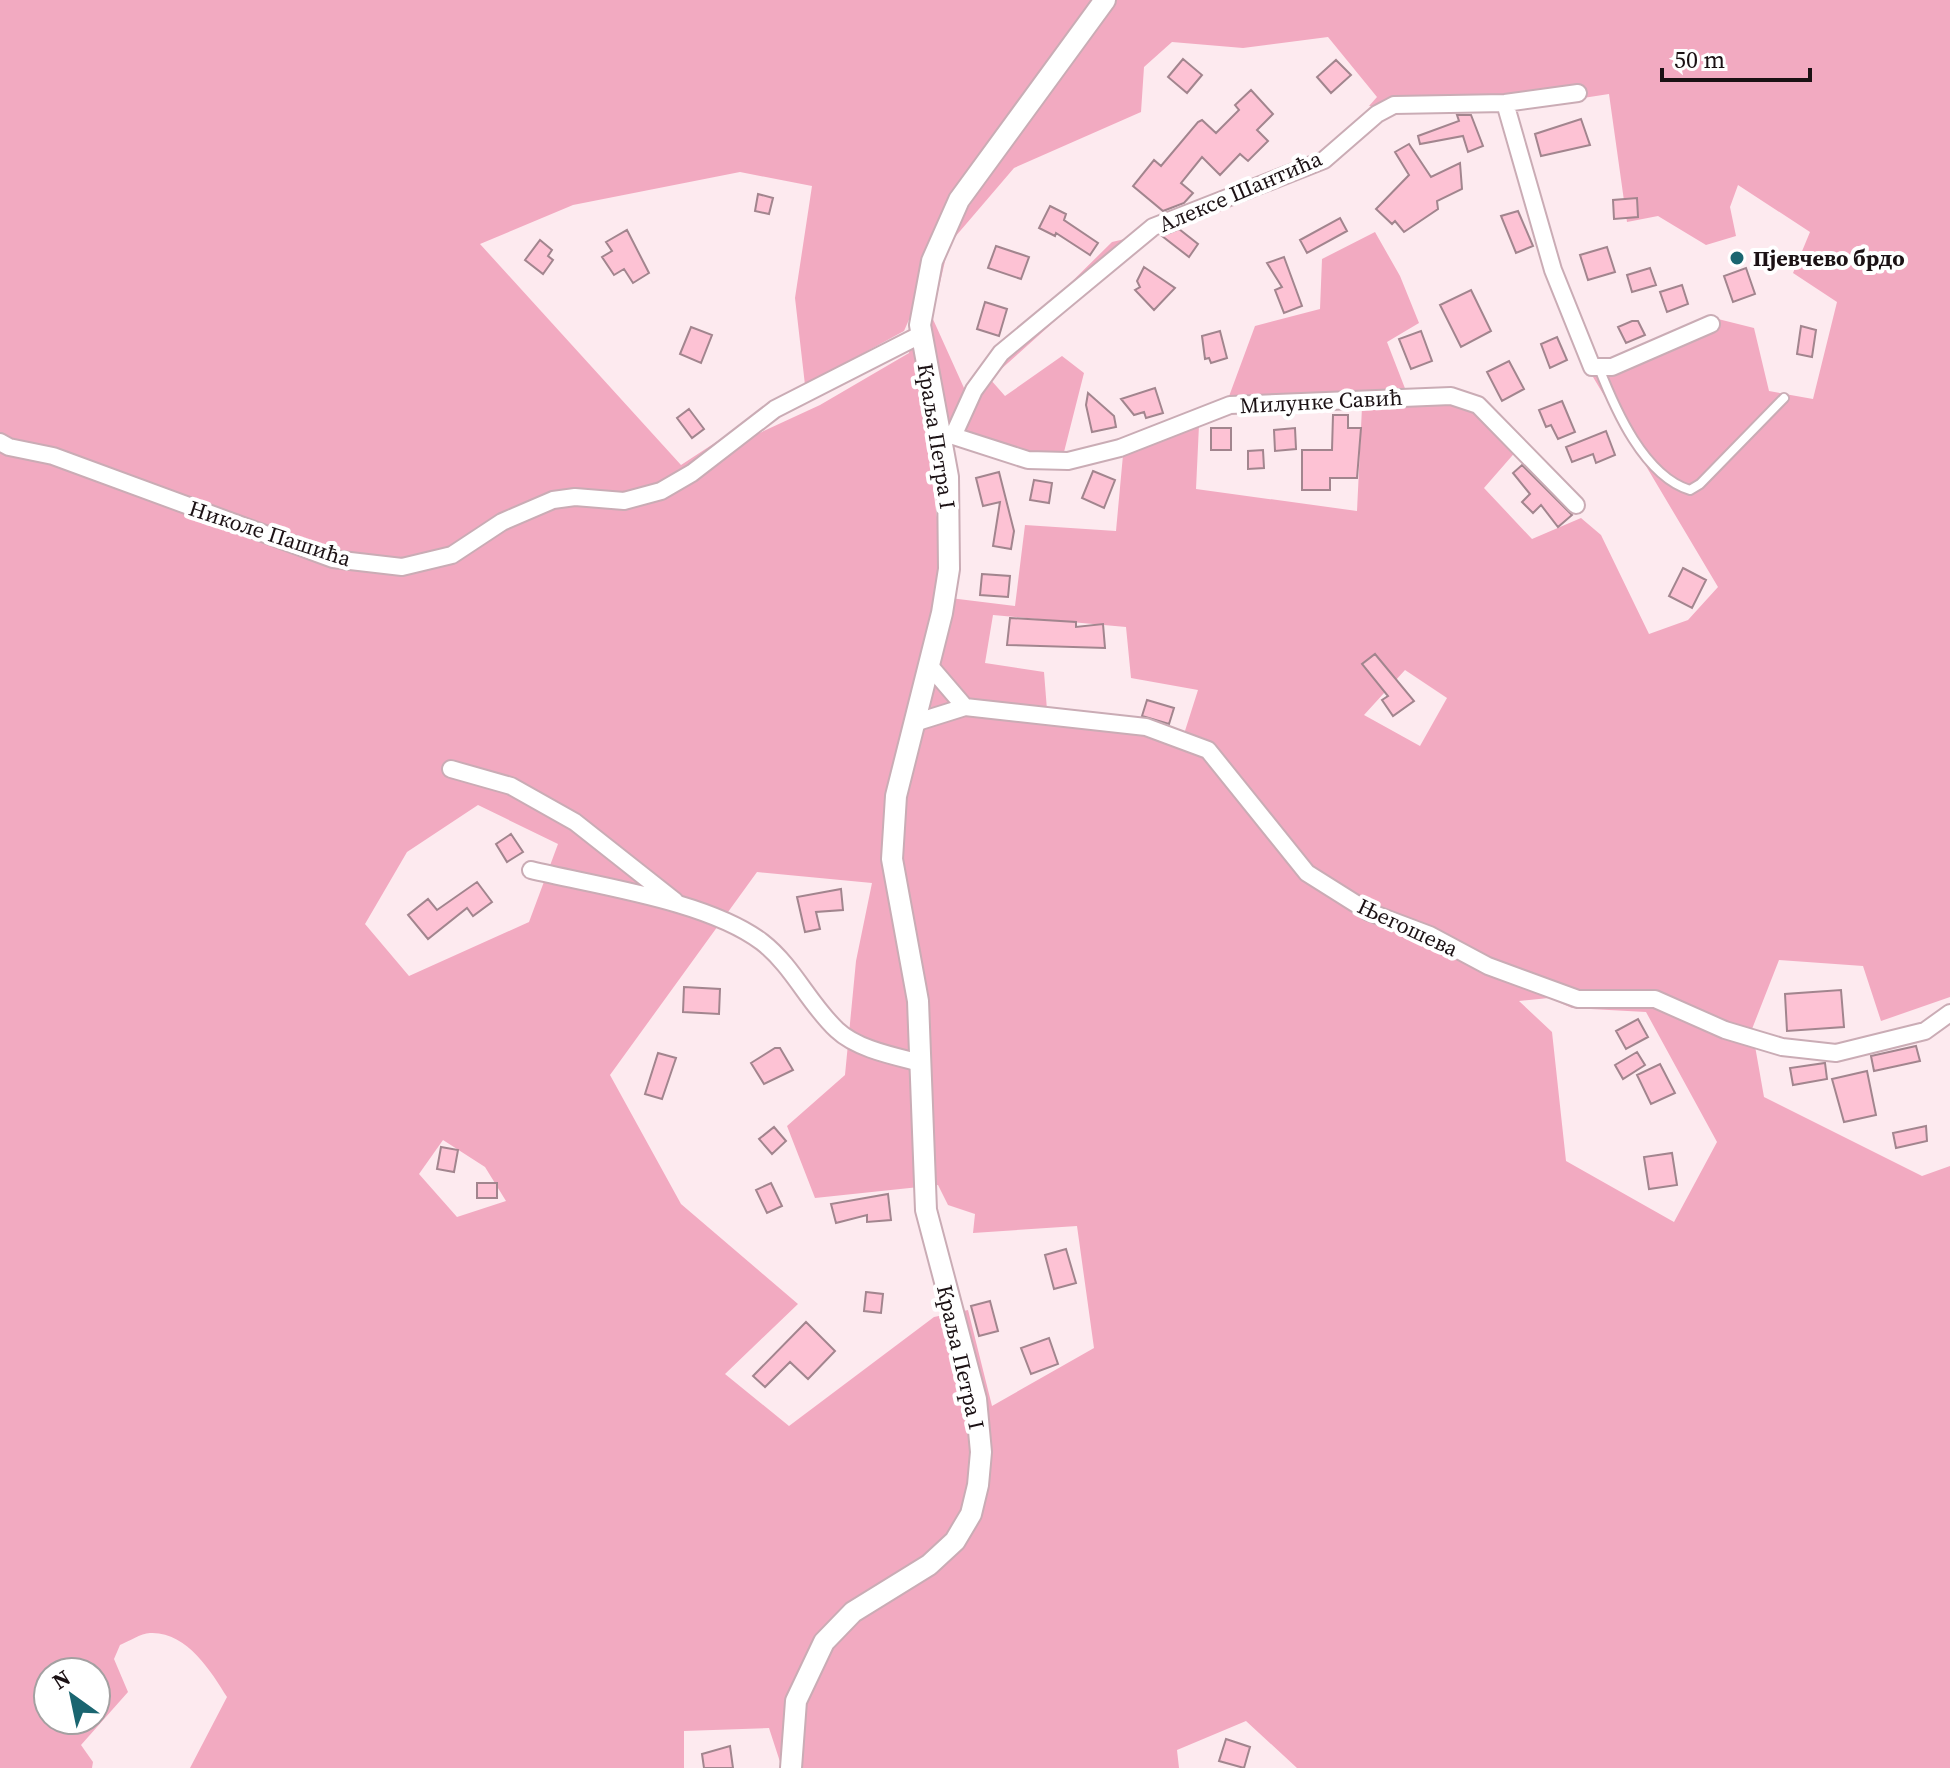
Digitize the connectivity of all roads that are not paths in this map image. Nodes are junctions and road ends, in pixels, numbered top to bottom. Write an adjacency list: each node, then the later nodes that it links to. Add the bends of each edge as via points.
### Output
1 (1105, 0): 5 (street, Краља Петра I, via 949,219 926,283)
2 (1578, 93): 3 (street, Алексе Шантића)
3 (1505, 103): 6 (street, via 1553,270 1581,347 1592,367); 8 (street, Алексе Шантића, via 1394,105 1324,160 1153,227 1001,353)
4 (1711, 324): 6 (street, via 1612,367)
5 (920, 335): 8 (street, Краља Петра I); 9 (street, Николе Пашића, via 775,409 661,491 624,501 553,500 502,522 452,555 402,567 333,559 53,456)
6 (1599, 367): 7 (lane, via 1615,410 1659,473 1690,490)
7 (1784, 398)
8 (948, 433): 10 (street, Милунке Савић, via 1028,460 1068,461 1120,448 1230,405 1451,396 1478,405); 11 (street, Краља Петра I, via 950,558)
9 (0, 442)
10 (1576, 505)
11 (929, 665): 12 (street); 13 (street, Краља Петра I)
12 (965, 707): 13 (street, Његошева); 17 (street, Његошева, via 1146,727 1208,750 1307,873 1369,912 1430,935 1488,966 1578,999 1655,999 1725,1030 1782,1047 1836,1053 1925,1031)
13 (914, 723): 18 (street, Краља Петра I, via 896,796 892,859 913,959)
14 (451, 769): 16 (street, via 511,786 575,822)
15 (531, 870): 16 (street)
16 (682, 907): 18 (street, via 761,942 838,1031 880,1052)
17 (1950, 1013)
18 (921, 1063): 19 (street, Краља Петра I, via 926,1210 976,1399 978,1485 971,1514 949,1547 853,1612 824,1642 796,1701)
19 (791, 1768)

